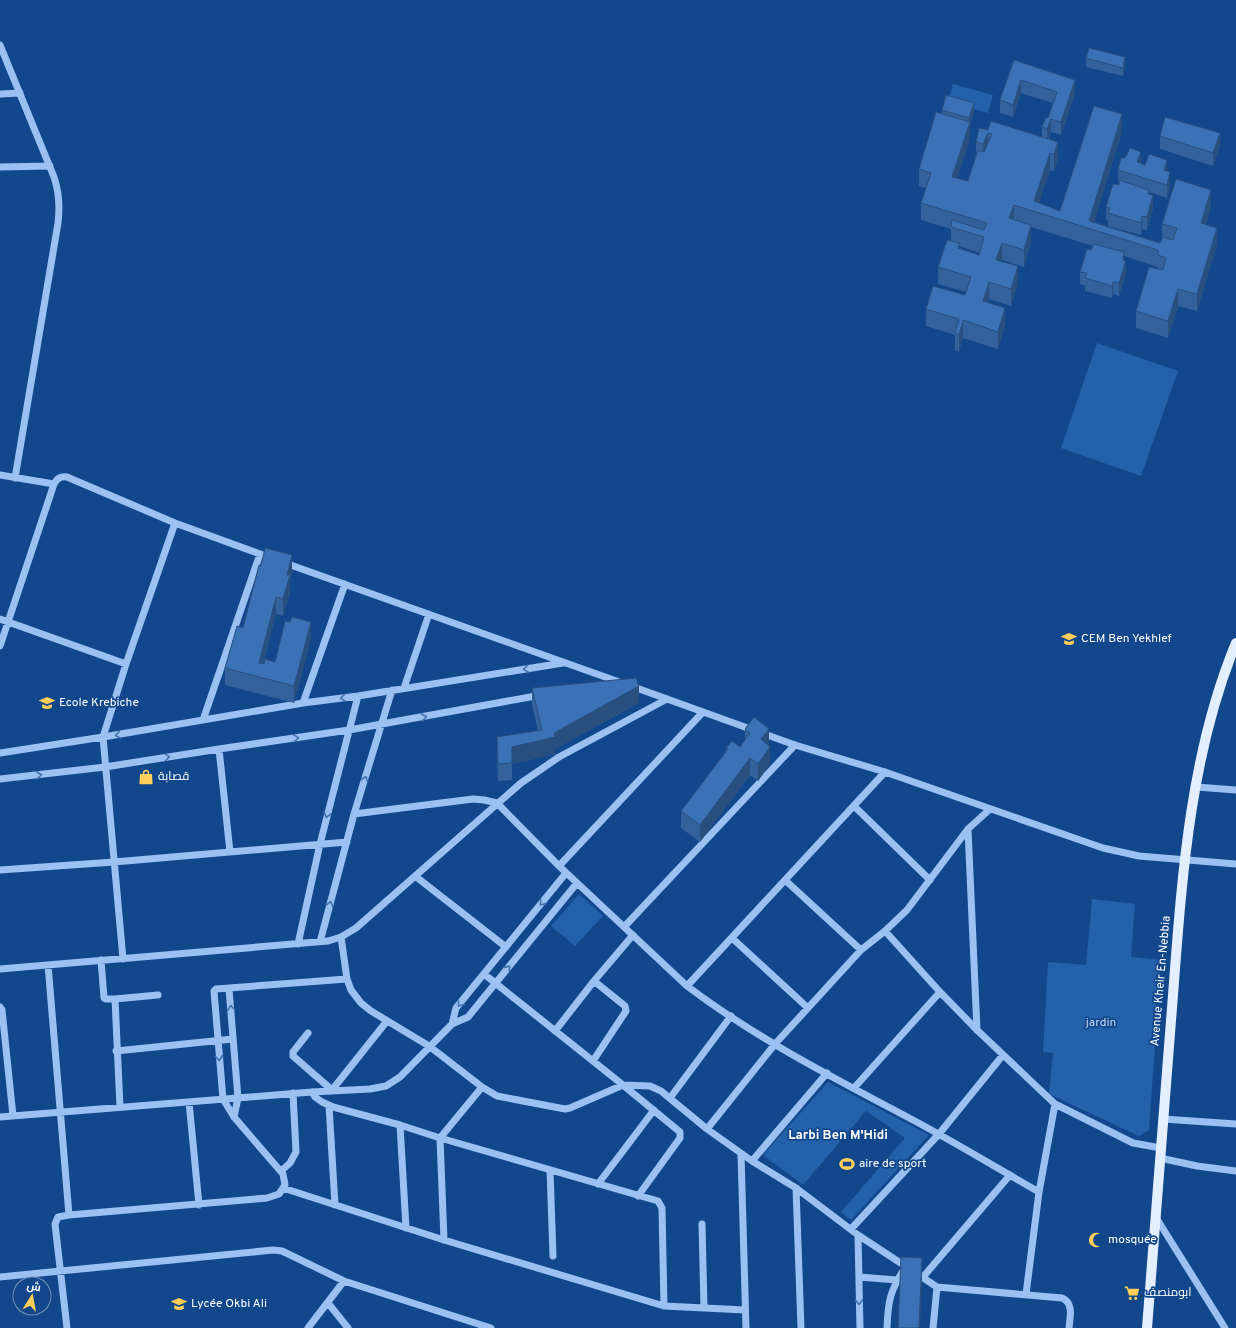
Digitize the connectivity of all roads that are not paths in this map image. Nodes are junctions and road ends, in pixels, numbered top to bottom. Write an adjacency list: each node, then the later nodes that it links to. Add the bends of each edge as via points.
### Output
1 (0, 44): 2 (street)
2 (20, 93): 3 (street); 4 (street)
3 (0, 94)
4 (50, 166): 5 (street); 7 (street, via 57,185 59,213)
5 (0, 168)
6 (0, 475): 7 (street)
7 (15, 478): 8 (street)
8 (54, 484): 9 (street, via 58,478 67,477); 14 (street)
9 (175, 523): 10 (street); 18 (street)
10 (260, 554): 11 (street); 28 (street)
11 (345, 584): 12 (street); 26 (street)
12 (429, 614): 17 (street); 21 (street)
13 (0, 619): 14 (street)
14 (8, 622): 16 (street); 18 (street)
15 (1236, 643): 38 (main road, Avenue Kheir En-Nebbia, via 1224,671 1203,747)
16 (0, 646)
17 (565, 662): 19 (street); 21 (street, one-way to 21)
18 (126, 664): 31 (street)
19 (615, 681): 20 (street); 25 (street)
20 (600, 684)
21 (404, 688): 22 (street)
22 (392, 690): 24 (street); 29 (street)
23 (545, 694): 29 (street, one-way to 23)
24 (358, 696): 26 (street, one-way to 26); 30 (street)
25 (667, 699): 27 (street); 40 (street, via 559,757 521,783)
26 (303, 703): 28 (street)
27 (703, 712): 32 (street); 51 (street)
28 (203, 720): 31 (street, one-way to 31)
29 (381, 725): 30 (street); 43 (street, one-way to 29)
30 (349, 730): 33 (street, one-way to 30); 46 (street, one-way to 46)
31 (103, 737): 34 (street); 35 (street)
32 (795, 745): 36 (street); 59 (street)
33 (219, 749): 35 (street, one-way to 33); 47 (street)
34 (0, 753)
35 (105, 767): 37 (street, one-way to 35); 49 (street)
36 (885, 772): 41 (street); 42 (street)
37 (0, 779)
38 (1196, 787): 39 (street); 48 (main road, Avenue Kheir En-Nebbia)
39 (1236, 790)
40 (497, 804): 43 (street, via 473,799); 51 (street); 54 (street)
41 (854, 806): 55 (street); 56 (street)
42 (990, 809): 44 (street); 48 (street, via 1118,852)
43 (354, 814): 45 (street)
44 (968, 829): 56 (street); 87 (street)
45 (347, 842): 46 (street); 65 (street, one-way to 45)
46 (320, 844): 47 (street); 66 (street)
47 (230, 852): 49 (street)
48 (1184, 860): 50 (street); 116 (main road, Avenue Kheir En-Nebbia)
49 (114, 862): 52 (street); 69 (street)
50 (1236, 864)
51 (559, 866): 53 (street)
52 (0, 870)
53 (566, 873): 57 (street); 58 (street, one-way to 58)
54 (415, 876): 63 (street, via 356,928); 67 (street)
55 (785, 880): 64 (street); 68 (street)
56 (930, 880): 61 (street, via 907,910)
57 (577, 883): 59 (street); 60 (street)
58 (528, 920): 60 (street); 67 (street)
59 (624, 927): 62 (street)
60 (539, 930): 76 (street, one-way to 60)
61 (885, 931): 68 (street); 79 (street)
62 (633, 935): 75 (street); 77 (street)
63 (341, 937): 65 (street); 74 (street)
64 (732, 938): 77 (street); 83 (street)
65 (320, 942): 66 (street)
66 (298, 944): 69 (street)
67 (506, 947): 73 (street)
68 (861, 950): 83 (street)
69 (123, 959): 70 (street)
70 (101, 960): 71 (street); 81 (street, via 104,998)
71 (48, 965): 72 (street); 112 (street)
72 (0, 969)
73 (484, 974): 76 (street); 86 (street, one-way to 86, via 456,1008)
74 (347, 979): 78 (street); 85 (street, via 351,990 361,1003)
75 (594, 981): 88 (street); 96 (street, via 625,1006 626,1010)
76 (495, 984): 86 (street, via 468,1017); 88 (street)
77 (687, 986): 84 (street)
78 (229, 989): 90 (street, one-way to 78); 91 (street, via 214,991)
79 (940, 992): 87 (street); 100 (street)
80 (158, 995): 81 (street)
81 (115, 999): 94 (street)
82 (0, 1007): 113 (street)
83 (808, 1008): 92 (street)
84 (731, 1016): 92 (street); 105 (street)
85 (387, 1021): 93 (street); 101 (street)
86 (452, 1024): 93 (street)
87 (977, 1030): 95 (street)
88 (555, 1031): 96 (street)
89 (308, 1033): 101 (street, via 293,1052 293,1056)
90 (233, 1039): 91 (street); 104 (street)
91 (218, 1041): 94 (street); 106 (street, one-way to 106)
92 (775, 1044): 97 (street); 119 (street)
93 (429, 1046): 99 (street); 101 (street, via 400,1078 386,1086)
94 (116, 1051): 110 (street)
95 (1003, 1055): 108 (street); 120 (street)
96 (593, 1061): 98 (street)
97 (826, 1073): 100 (street); 124 (street)
98 (623, 1084): 99 (street, via 565,1109 503,1098); 105 (street, via 650,1086); 111 (street)
99 (482, 1087): 121 (street)
100 (854, 1088): 120 (street)
101 (332, 1090): 102 (street)
102 (312, 1092): 103 (street); 109 (street)
103 (293, 1093): 104 (street); 127 (street, via 296,1152 290,1163)
104 (238, 1098): 106 (street); 115 (street)
105 (670, 1098): 119 (street)
106 (223, 1099): 107 (street); 115 (street)
107 (189, 1102): 110 (street); 134 (street)
108 (1055, 1104): 122 (street, via 1133,1143); 132 (street)
109 (329, 1106): 118 (street); 135 (street)
110 (120, 1107): 112 (street)
111 (654, 1110): 129 (street); 133 (street, via 680,1132 681,1137)
112 (60, 1112): 113 (street); 136 (street)
113 (13, 1116): 114 (street)
114 (0, 1117)
115 (234, 1117): 127 (street)
116 (1162, 1120): 117 (street); 122 (main road, Avenue Kheir En-Nebbia)
117 (1236, 1124)
118 (400, 1125): 121 (street); 139 (street)
119 (707, 1129): 123 (street)
120 (939, 1134): 128 (street); 140 (street)
121 (440, 1138): 125 (street); 142 (street)
122 (1160, 1153): 126 (street, via 1197,1166); 137 (main road, Avenue Kheir En-Nebbia)
123 (741, 1154): 124 (street); 156 (street)
124 (752, 1161): 131 (street)
125 (550, 1170): 129 (street); 143 (street)
126 (1236, 1170)
127 (281, 1171): 130 (street, via 285,1178)
128 (1010, 1175): 132 (street); 148 (street)
129 (598, 1184): 133 (street)
130 (283, 1188): 134 (street, via 279,1194 267,1198); 135 (street)
131 (796, 1188): 140 (street); 162 (street)
132 (1039, 1192): 152 (street)
133 (638, 1196): 154 (street, via 658,1201 662,1208)
134 (198, 1205): 136 (street)
135 (335, 1205): 139 (street)
136 (69, 1216): 145 (street, via 60,1216 56,1220)
137 (1155, 1216): 167 (main road, Avenue Kheir En-Nebbia); 168 (street)
138 (702, 1224): 155 (street)
139 (406, 1228): 142 (street)
140 (851, 1229): 141 (street)
141 (858, 1235): 144 (street); 146 (street)
142 (444, 1240): 154 (street)
143 (552, 1256)
144 (906, 1266): 148 (street); 149 (street)
145 (61, 1271): 147 (street); 150 (street, via 273,1250 290,1254); 157 (street)
146 (859, 1276): 149 (street); 163 (street, one-way to 163)
147 (0, 1277)
148 (923, 1277): 151 (street)
149 (897, 1280): 164 (street, via 890,1294)
150 (344, 1281): 153 (street); 160 (street)
151 (937, 1287): 152 (street); 165 (street)
152 (1026, 1294): 166 (street, via 1066,1300 1070,1310)
153 (328, 1303): 158 (street); 159 (street)
154 (664, 1306): 155 (street)
155 (704, 1308): 156 (street)
156 (745, 1310): 161 (street)
157 (67, 1328)
158 (308, 1328)
159 (348, 1328)
160 (491, 1328)
161 (746, 1328)
162 (801, 1328)
163 (860, 1328)
164 (887, 1328)
165 (933, 1328)
166 (1069, 1328)
167 (1147, 1328)
168 (1225, 1328)

